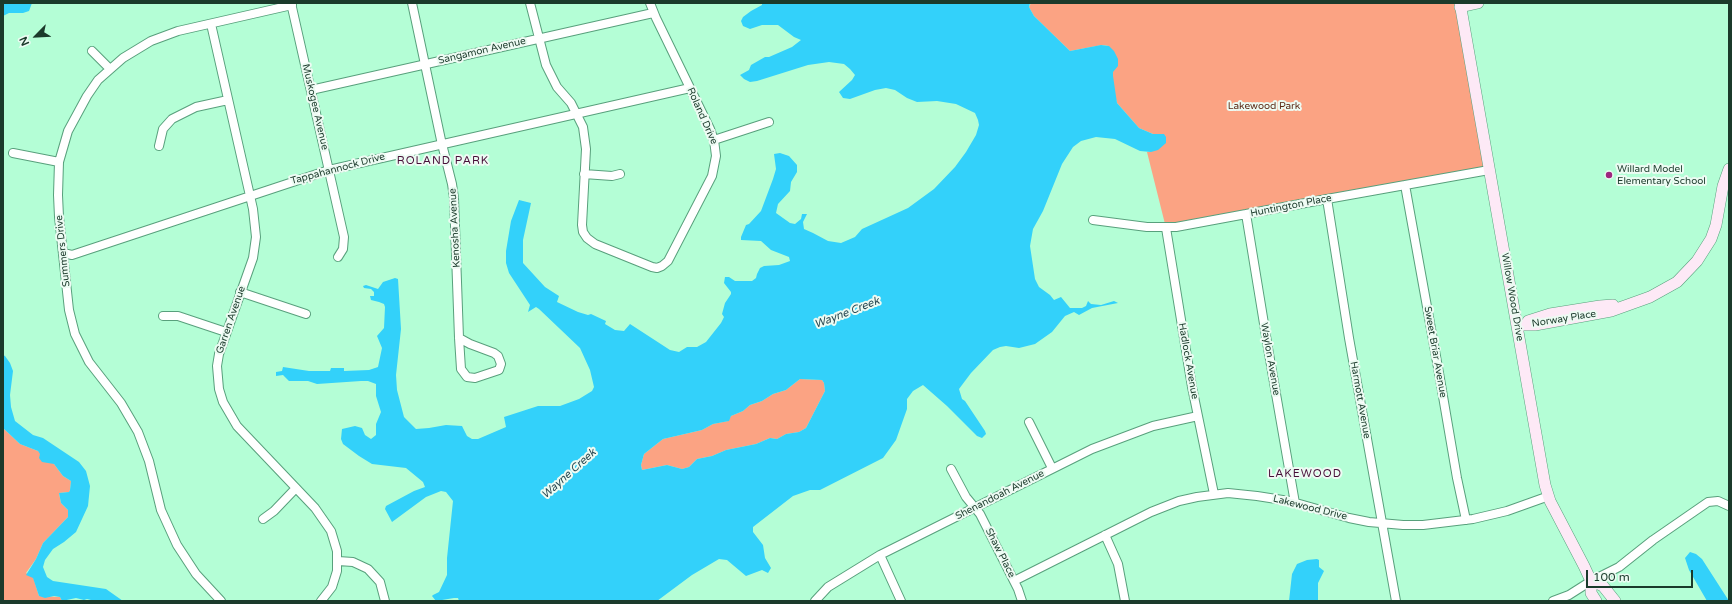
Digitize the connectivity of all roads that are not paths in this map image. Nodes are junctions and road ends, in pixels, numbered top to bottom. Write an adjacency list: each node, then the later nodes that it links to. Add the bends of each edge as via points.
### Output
1 (412, 3): 11 (street, Kenosha Avenue)
2 (530, 3): 9 (street)
3 (650, 3): 7 (street, Roland Drive)
4 (1478, 3): 6 (street)
5 (291, 4): 8 (street, Summers Drive); 14 (street, Muskogee Avenue)
6 (1460, 5): 25 (street, Willow Wood Drive)
7 (653, 13): 9 (street, Sangamon Avenue); 13 (street, Roland Drive)
8 (211, 24): 12 (street, Summers Drive, via 178,31 151,41); 15 (street, Garren Avenue)
9 (538, 39): 11 (street, Sangamon Avenue); 16 (street, via 552,78)
10 (92, 51): 12 (street)
11 (426, 64): 14 (street, Sangamon Avenue); 19 (street, Kenosha Avenue)
12 (110, 69): 22 (street, Summers Drive, via 75,115)
13 (690, 88): 16 (street, Tappahannock Drive); 18 (street, Roland Drive)
14 (311, 90): 24 (street, Muskogee Avenue)
15 (228, 100): 20 (street, via 196,107 172,119 163,129); 29 (street, Garren Avenue)
16 (577, 113): 19 (street, Tappahannock Drive); 26 (street, via 585,138)
17 (769, 122): 18 (street)
18 (714, 140): 26 (street, Roland Drive, via 716,156 712,176 668,261 657,268 588,239 582,225)
19 (442, 144): 24 (street, Tappahannock Drive); 41 (street, Kenosha Avenue, via 454,198)
20 (159, 146)
21 (13, 153): 22 (street)
22 (59, 162): 34 (street, Summers Drive, via 58,195)
23 (1729, 169): 39 (street, Norway Place, via 1723,186 1716,225 1705,250 1677,282 1650,297 1628,305 1600,306 1550,314)
24 (329, 170): 29 (street, Tappahannock Drive); 35 (street, Muskogee Avenue, via 344,238 343,249)
25 (1489, 170): 28 (street, Huntington Place); 39 (street, Willow Wood Drive)
26 (584, 174): 27 (street)
27 (620, 174)
28 (1405, 185): 30 (street, Huntington Place); 53 (street, Sweet Briar Avenue)
29 (250, 196): 34 (street, Tappahannock Drive, via 72,255); 36 (street, Garren Avenue, via 256,237 253,258)
30 (1327, 199): 31 (street, Huntington Place); 54 (street, Harmott Avenue)
31 (1246, 214): 33 (street, Huntington Place); 49 (street, Waylon Avenue)
32 (1093, 220): 33 (street, Huntington Place)
33 (1166, 228): 42 (street, Hadlock Avenue)
34 (63, 253): 60 (street, Summers Drive, via 69,310 81,348 98,375 121,403 138,432 149,461 161,510 177,545 196,574)
35 (338, 257)
36 (240, 292): 37 (street); 40 (street, Garren Avenue)
37 (306, 314)
38 (163, 316): 40 (street, via 178,316)
39 (1517, 325): 48 (street, Willow Wood Drive)
40 (226, 332): 46 (street, Garren Avenue, via 217,366 223,402 237,426)
41 (459, 338): 41 (street, Kenosha Avenue, via 498,356 501,364 498,370 475,378 467,377 461,369)
42 (1198, 416): 44 (street, Shenandoah Avenue, via 1139,430 1092,448); 47 (street, Hadlock Avenue)
43 (1029, 422): 44 (street)
44 (1052, 468): 51 (street, Shenandoah Avenue)
45 (951, 469): 51 (street, Shaw Place)
46 (296, 488): 52 (street); 57 (street, Garren Avenue, via 328,526 335,541)
47 (1214, 494): 49 (street, Lakewood Drive, via 1238,494); 55 (street, Lakewood Drive, via 1165,506)
48 (1549, 496): 53 (street, Lakewood Drive, via 1507,511); 59 (street, Willow Wood Drive)
49 (1295, 503): 54 (street, Lakewood Drive)
50 (1729, 506): 59 (street, via 1718,501 1708,502 1619,567)
51 (975, 508): 56 (street, Shenandoah Avenue); 58 (street, Shaw Place)
52 (263, 519)
53 (1466, 520): 54 (street, Lakewood Drive, via 1424,525)
54 (1382, 524): 67 (street, Harmott Avenue)
55 (1105, 535): 58 (street, Lakewood Drive); 66 (street, via 1118,564)
56 (880, 555): 63 (street, Shenandoah Avenue, via 828,587); 64 (street)
57 (338, 560): 61 (street, Garren Avenue, via 332,587); 62 (street, via 353,562 368,569 380,582)
58 (1014, 580): 65 (street, Shaw Place)
59 (1591, 581): 68 (street, via 1569,595); 69 (street, Willow Wood Drive, via 1591,593); 70 (street, via 1603,586)
60 (221, 601)
61 (322, 601)
62 (385, 601)
63 (815, 601)
64 (901, 601)
65 (1022, 601)
66 (1125, 601)
67 (1396, 601)
68 (1553, 601)
69 (1596, 601)
70 (1614, 601)

